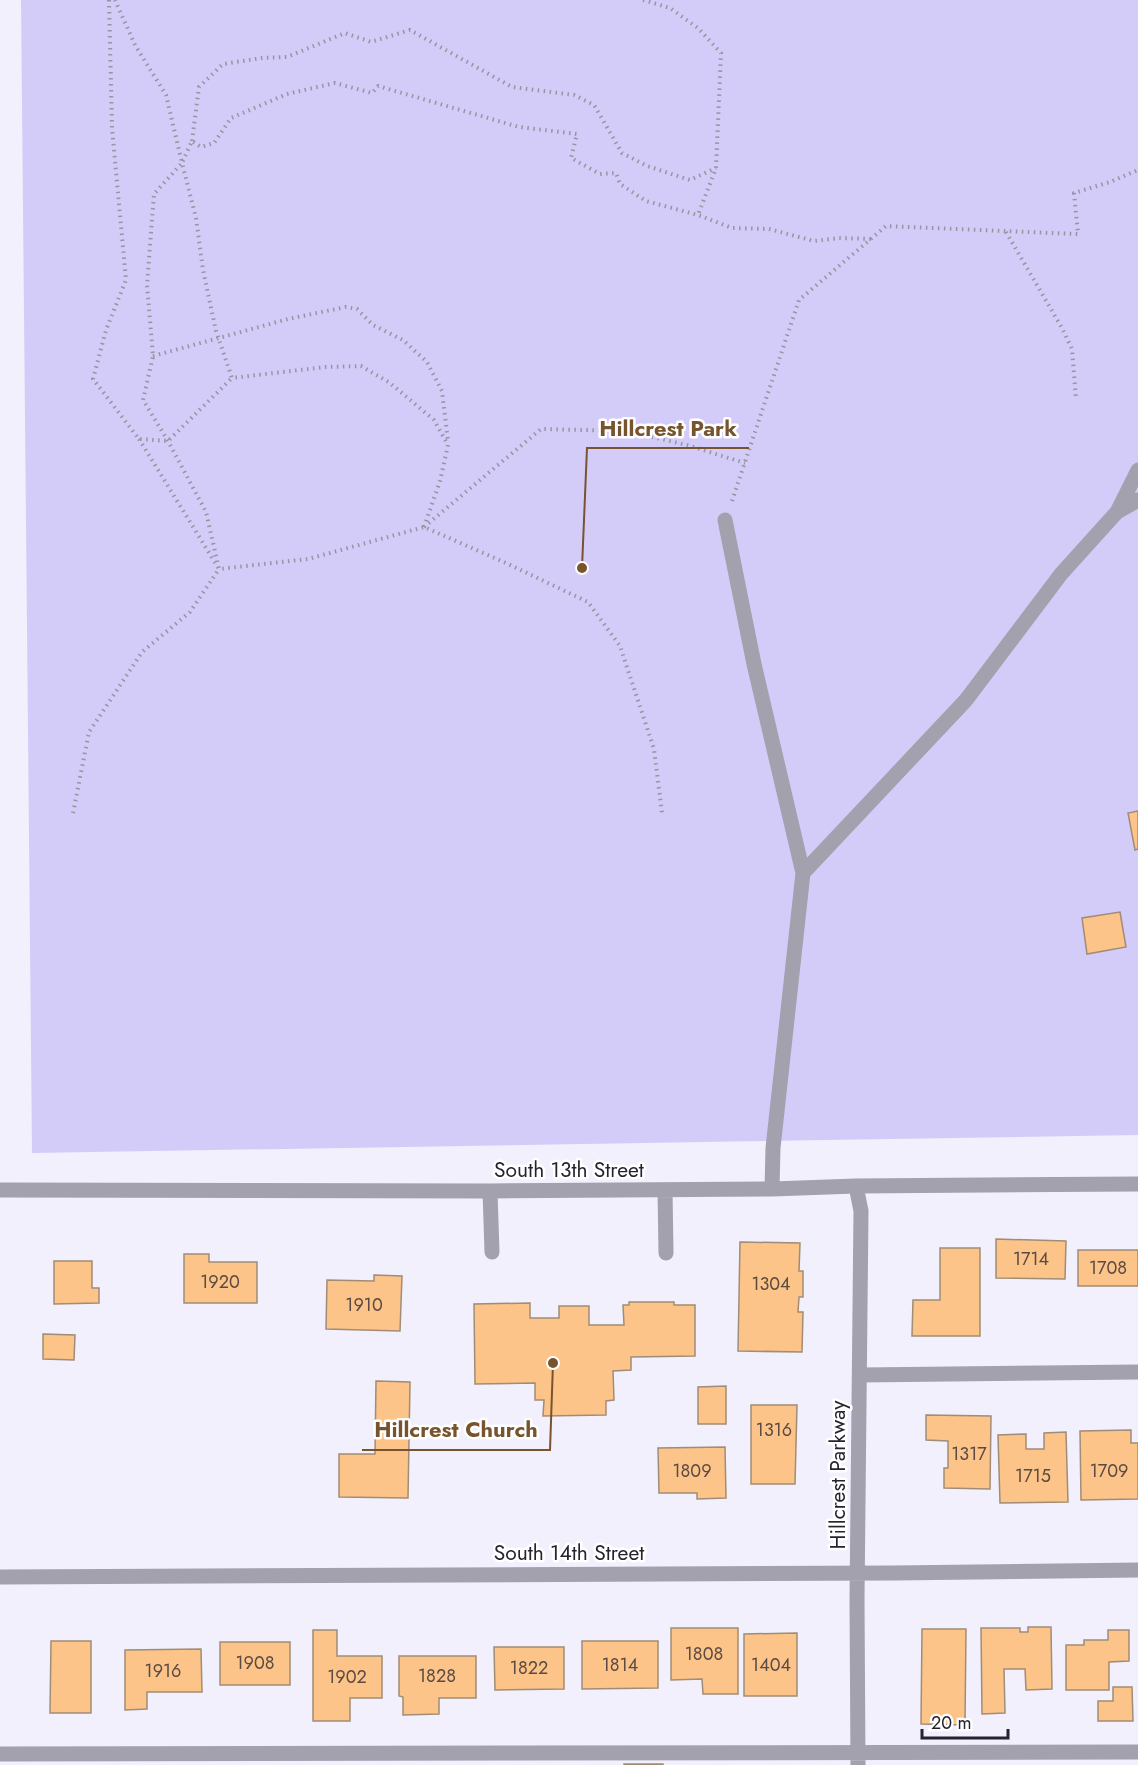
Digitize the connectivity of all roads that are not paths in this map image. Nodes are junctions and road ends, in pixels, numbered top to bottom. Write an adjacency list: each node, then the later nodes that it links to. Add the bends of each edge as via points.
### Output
1 (1138, 470): 3 (street)
2 (1138, 500): 3 (street)
3 (1117, 512): 5 (street, via 1061,574 966,700)
4 (725, 520): 5 (street)
5 (803, 873): 8 (street)
6 (1138, 1184): 7 (street, South 13th Street)
7 (856, 1186): 8 (street, South 13th Street); 15 (street, Hillcrest Parkway, via 861,1211)
8 (772, 1188): 10 (street, South 13th Street)
9 (0, 1190): 11 (street, South 13th Street)
10 (665, 1190): 11 (street, South 13th Street); 13 (street)
11 (490, 1191): 12 (street)
12 (492, 1252)
13 (666, 1252)
14 (1138, 1372): 15 (street)
15 (860, 1375): 17 (street, Hillcrest Parkway)
16 (1138, 1570): 17 (street, South 14th Street)
17 (858, 1573): 18 (street, South 14th Street); 21 (street, Hillcrest Parkway)
18 (0, 1577)
19 (1138, 1752): 21 (street)
20 (0, 1755): 21 (street)
21 (858, 1758)

